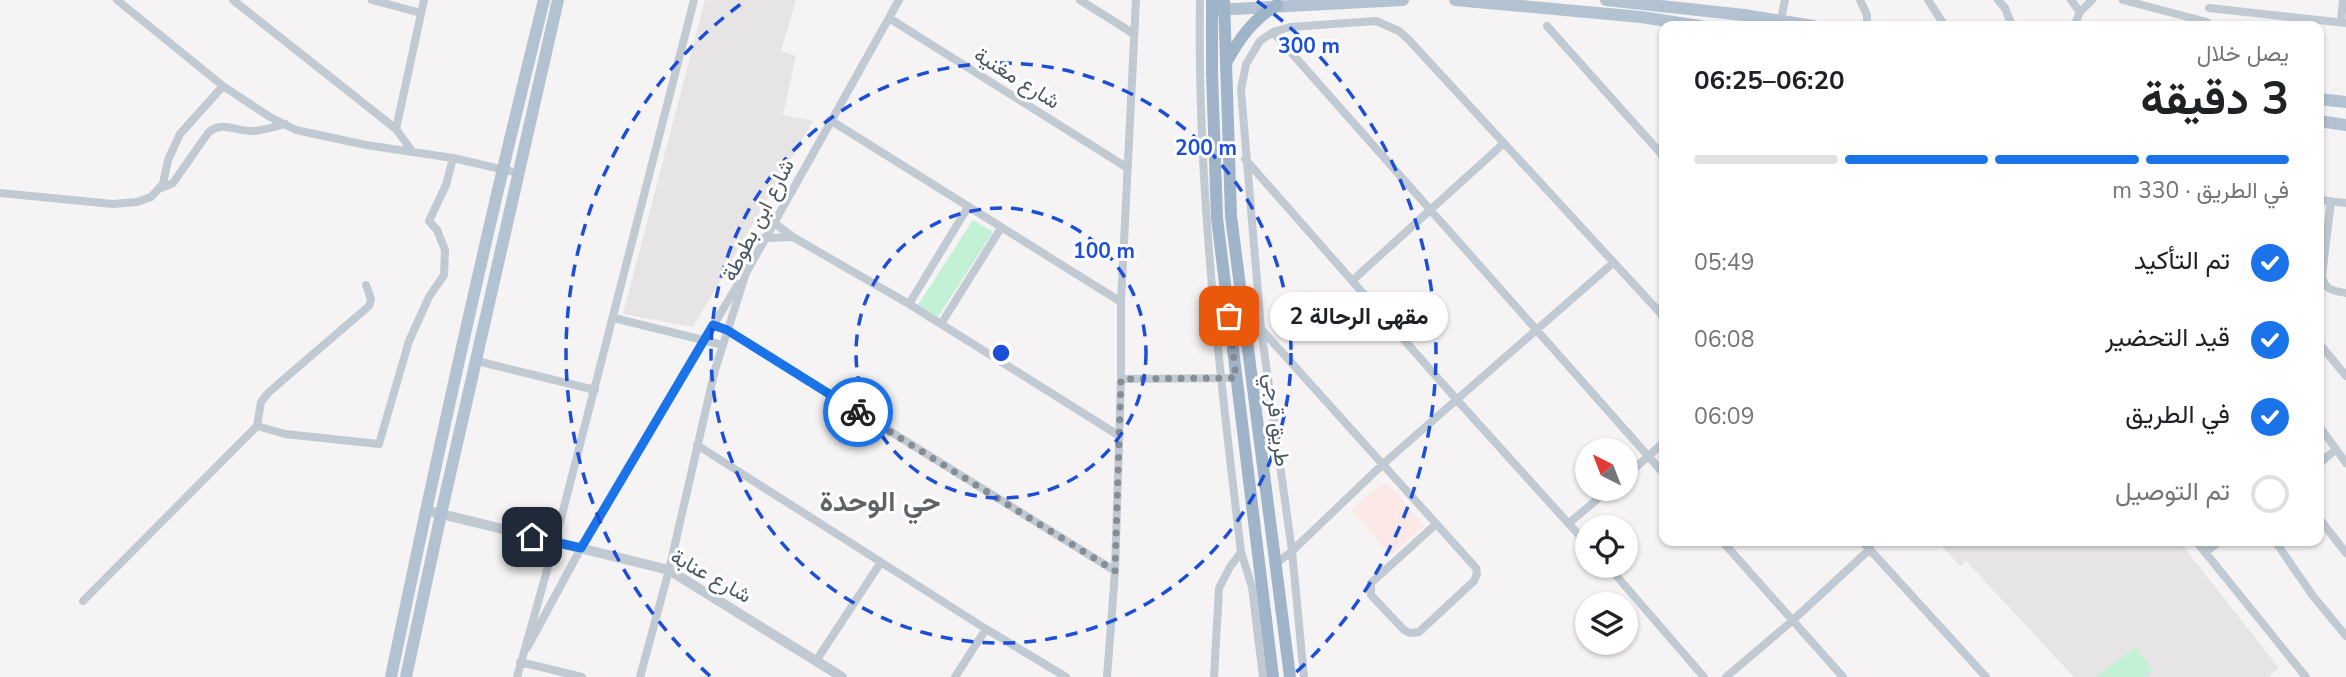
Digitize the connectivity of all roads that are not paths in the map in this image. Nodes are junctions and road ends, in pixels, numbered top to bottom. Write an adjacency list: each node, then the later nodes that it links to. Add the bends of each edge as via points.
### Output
1 (117, 0): 46 (street)
2 (233, 0): 53 (street)
3 (372, 0): 30 (street)
4 (424, 0): 30 (street)
5 (544, 0): 60 (main road)
6 (558, 0): 61 (main road)
7 (694, 0): 85 (street)
8 (899, 0): 31 (street, شارع ابن بطوطة)
9 (1080, 0): 44 (street)
10 (1136, 0): 44 (street)
11 (1200, 0): 100 (street, via 1204,173)
12 (1373, 0): 13 (main road); 27 (main road); 32 (street)
13 (1403, 0)
14 (1455, 0): 33 (main road)
15 (1606, 0): 24 (main road)
16 (1785, 0): 35 (street)
17 (1860, 0): 36 (street)
18 (1928, 0): 37 (street)
19 (1998, 0): 38 (street)
20 (2071, 0): 29 (street)
21 (2092, 0): 29 (street)
22 (2123, 0): 28 (street)
23 (2343, 0): 41 (street)
24 (1680, 4): 34 (main road)
25 (2209, 4): 41 (street)
26 (1218, 5): 27 (main road); 45 (highway, طريق قرجي); 70 (highway, طريق قرجي, via 1212,73)
27 (1277, 5): 45 (highway, via 1247,30)
28 (2155, 5): 40 (street)
29 (2080, 12): 39 (street)
30 (421, 13): 53 (street)
31 (889, 18): 49 (street, شارع ابن بطوطة); 59 (street, شارع مغنية)
32 (1376, 21): 43 (street); 54 (street, via 1408,39)
33 (1662, 21)
34 (1769, 21)
35 (1780, 21)
36 (1867, 21)
37 (1942, 21)
38 (2010, 21)
39 (2076, 21)
40 (2199, 21)
41 (2344, 23)
42 (1547, 26): 56 (street)
43 (1273, 32): 58 (street, via 1260,41 1246,64 1241,90); 68 (street)
44 (1135, 34): 59 (street)
45 (1226, 63): 69 (highway, طريق قرجي)
46 (223, 86): 51 (street); 62 (street, via 180,134)
47 (2324, 100): 48 (main road)
48 (2346, 102)
49 (830, 120): 67 (street); 71 (street, شارع ابن بطوطة)
50 (2324, 122): 52 (main road)
51 (285, 124): 55 (street, via 301,132); 62 (street, via 255,131 216,127 173,183)
52 (2346, 125)
53 (397, 129): 55 (street)
54 (1503, 144): 68 (street); 76 (street)
55 (412, 151): 57 (street)
56 (1659, 151)
57 (453, 158): 60 (street); 103 (street, via 429,221 445,250 444,275 409,341 379,444 285,434)
58 (1245, 159): 78 (street); 89 (street)
59 (1126, 167): 82 (street)
60 (502, 169): 61 (street); 116 (main road)
61 (518, 173): 95 (main road)
62 (161, 188): 63 (street, via 144,200 121,204)
63 (0, 193)
64 (2324, 200): 65 (street)
65 (2332, 201): 66 (street); 75 (street)
66 (2346, 203)
67 (968, 206): 72 (street); 83 (street)
68 (1431, 209): 78 (street); 90 (street)
69 (1231, 216): 70 (highway); 86 (highway, طريق قرجي)
70 (1217, 218): 98 (highway, طريق قرجي)
71 (773, 222): 73 (street); 74 (street, شارع ابن بطوطة)
72 (1001, 228): 82 (street); 87 (street)
73 (793, 237): 74 (street); 83 (street)
74 (764, 238): 77 (street, شارع ابن بطوطة)
75 (2324, 261)
76 (1613, 263): 84 (street); 90 (street)
77 (746, 273): 88 (street); 91 (street, شارع ابن بطوطة)
78 (1353, 280): 102 (street)
79 (2324, 284): 81 (street, via 2329,290)
80 (366, 285): 103 (street, via 369,306 269,392 261,402)
81 (2346, 293)
82 (1121, 302): 99 (street)
83 (909, 304): 87 (street)
84 (1659, 312)
85 (614, 318): 92 (street); 101 (street)
86 (1245, 322): 89 (street); 135 (highway, طريق قرجي)
87 (941, 324): 105 (street)
88 (713, 325): 91 (street); 92 (street)
89 (1261, 329): 112 (street); 130 (street)
90 (1536, 329): 102 (street); 109 (street)
91 (727, 330): 93 (street, شارع ابن بطوطة); 137 (street)
92 (704, 340): 93 (street); 128 (street)
93 (723, 345): 106 (street, شارع ابن بطوطة)
94 (2324, 348): 96 (street)
95 (477, 362): 101 (street); 117 (main road)
96 (2343, 368): 97 (street)
97 (2346, 376)
98 (1236, 378): 100 (street); 157 (highway, طريق قرجي)
99 (1121, 379): 100 (street); 105 (street)
100 (1221, 379): 131 (street)
101 (595, 390): 122 (street)
102 (1457, 400): 112 (street); 118 (street)
103 (257, 426): 139 (street)
104 (2324, 433): 108 (street)
105 (1118, 435): 137 (street)
106 (697, 445): 134 (street); 136 (street, شارع ابن بطوطة)
107 (1659, 447): 109 (street)
108 (2336, 449): 110 (street); 111 (street)
109 (1649, 456): 113 (street); 114 (street)
110 (2324, 460)
111 (2346, 463)
112 (1383, 464): 120 (street); 130 (street)
113 (1638, 466)
114 (1659, 468)
115 (1595, 501): 118 (street)
116 (425, 510): 117 (street, شارع عنابة); 145 (main road)
117 (441, 514): 122 (street, شارع عنابة); 146 (main road)
118 (1569, 523): 121 (street)
119 (2324, 524): 133 (street)
120 (1435, 525): 120 (street, via 1371,583 1371,595 1410,633 1419,632 1477,574)
121 (1575, 530)
122 (555, 542): 128 (street, شارع عنابة); 144 (street)
123 (1727, 546): 140 (street)
124 (1867, 546): 129 (street)
125 (2200, 546): 132 (street)
126 (2214, 546): 132 (street)
127 (2278, 546): 142 (street)
128 (581, 548): 136 (street, شارع عنابة); 144 (street)
129 (1870, 549): 140 (street); 163 (street)
130 (1292, 551): 135 (street); 159 (street)
131 (1241, 552): 155 (street, via 1219,588); 156 (street, via 1252,587)
132 (2205, 553): 164 (street)
133 (2346, 553)
134 (881, 562): 141 (street); 143 (street)
135 (1276, 564): 158 (highway, طريق قرجي)
136 (669, 570): 143 (street, شارع عنابة); 150 (street, شارع ابن بطوطة)
137 (1115, 571): 154 (street)
138 (1618, 578): 160 (street)
139 (83, 601)
140 (1792, 621): 161 (street); 162 (street)
141 (986, 629): 152 (street); 153 (street)
142 (2346, 636)
143 (816, 661): 151 (street, شارع عنابة)
144 (520, 662): 147 (street); 148 (street); 149 (street)
145 (391, 677)
146 (406, 677)
147 (510, 677)
148 (517, 677)
149 (582, 677)
150 (640, 677)
151 (842, 677)
152 (955, 677)
153 (1066, 677)
154 (1107, 677)
155 (1214, 677)
156 (1263, 677)
157 (1273, 677)
158 (1290, 677)
159 (1304, 677)
160 (1704, 677)
161 (1726, 677)
162 (1843, 677)
163 (1986, 677)
164 (2306, 677)

